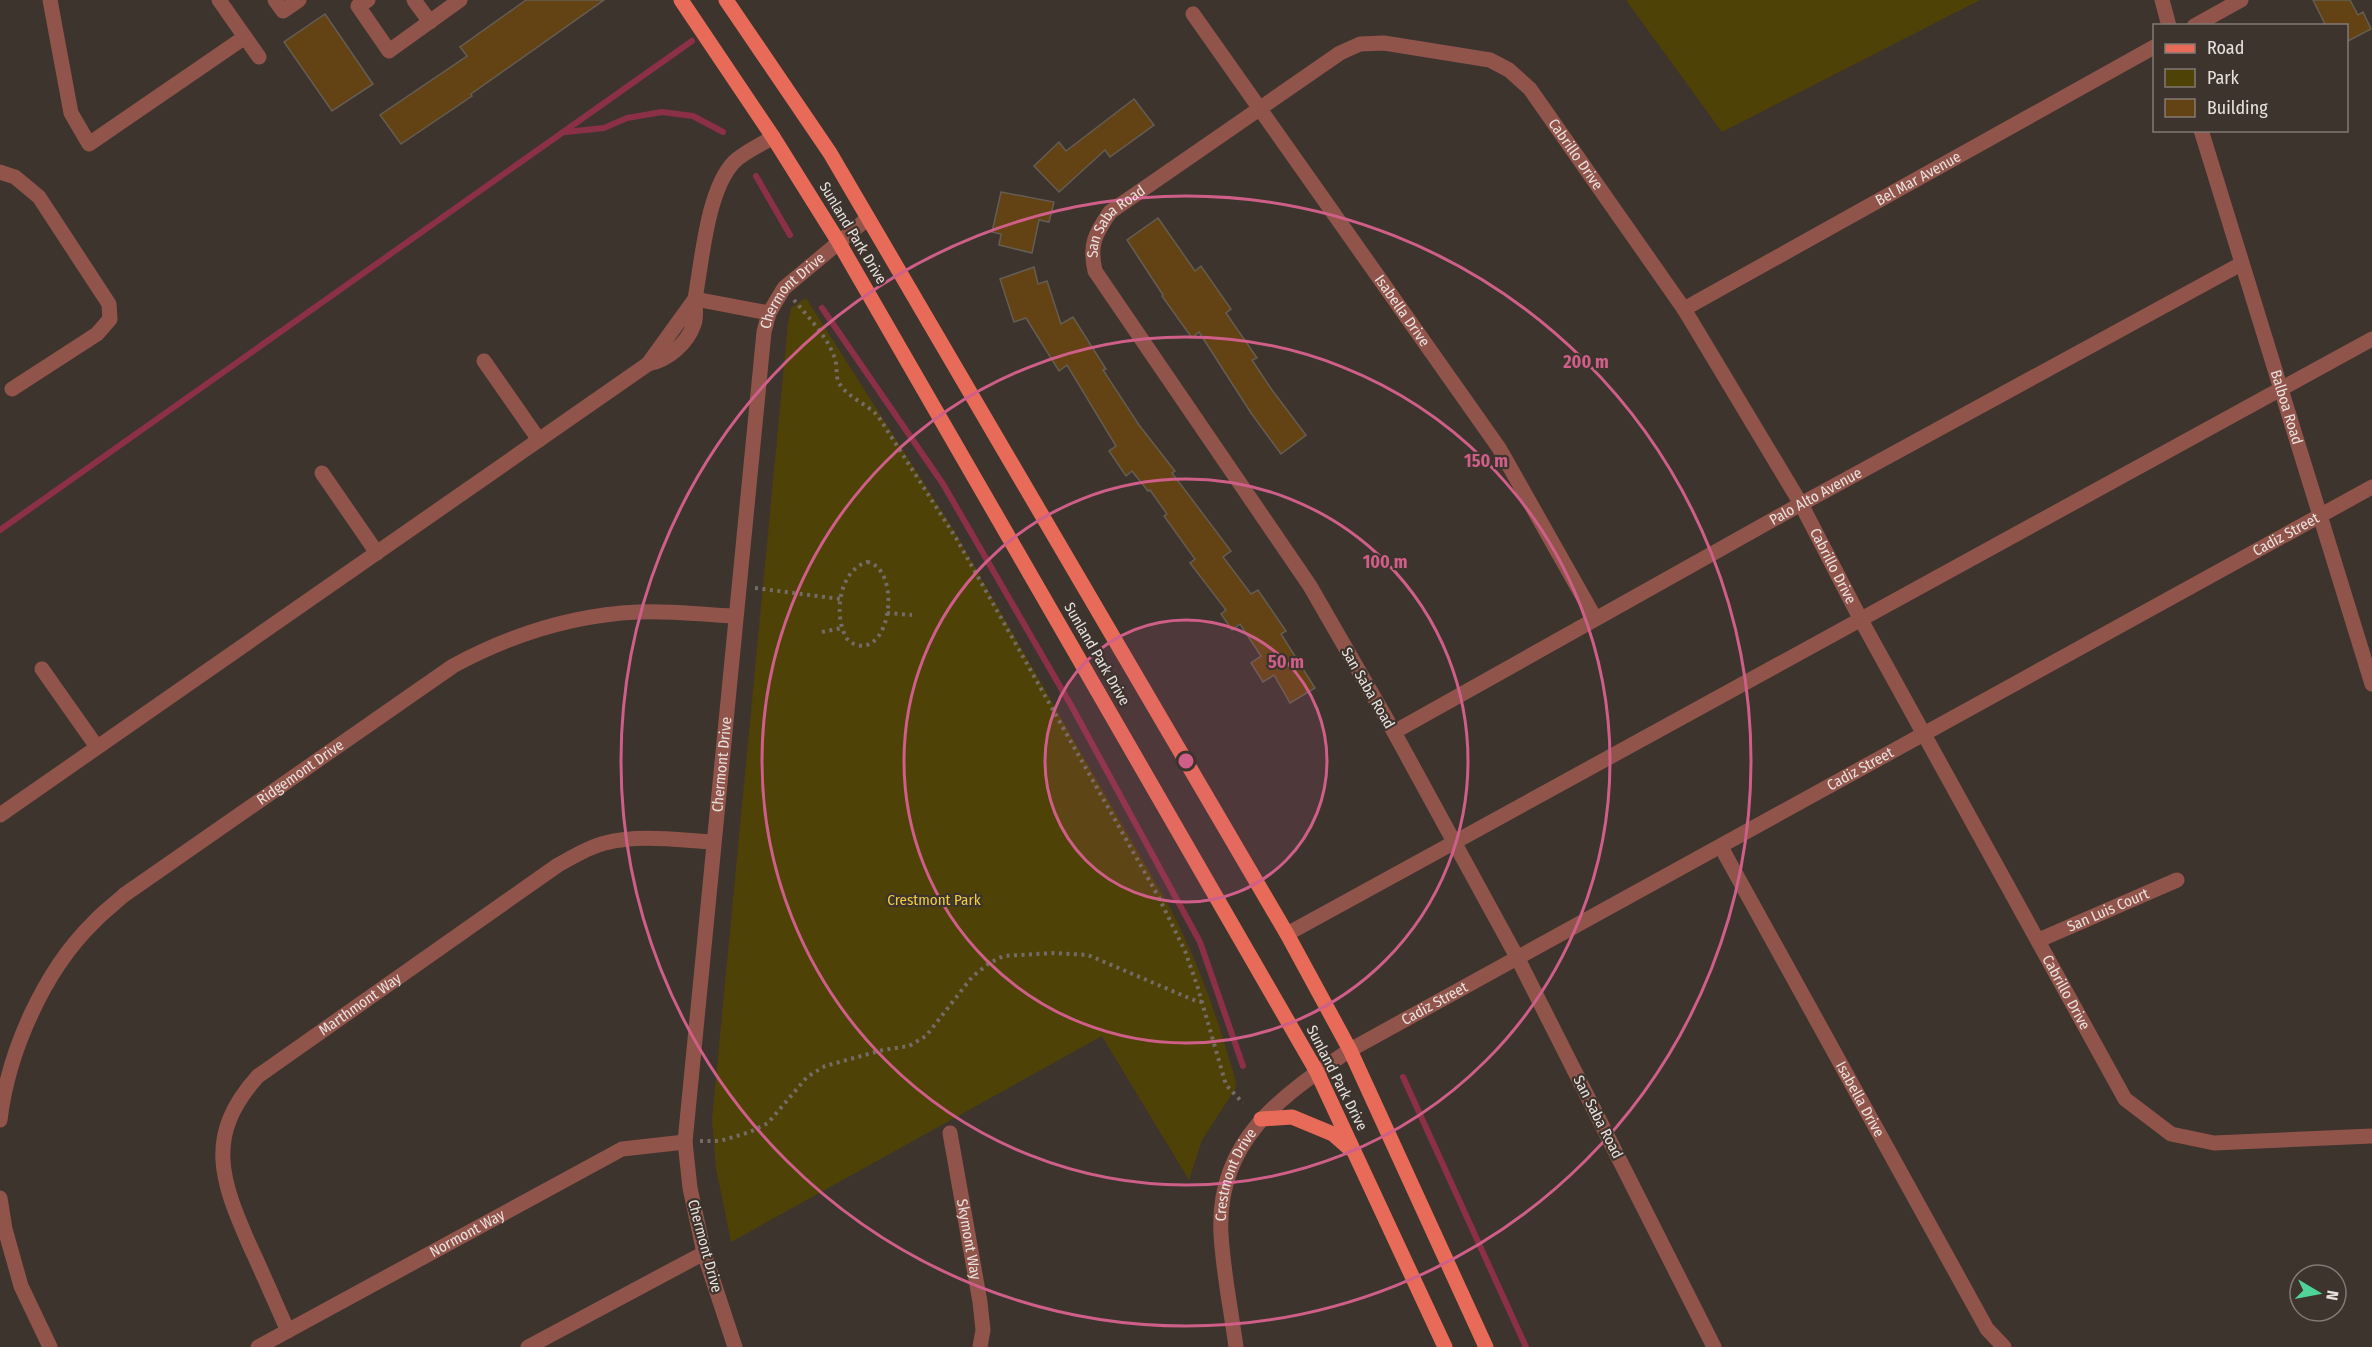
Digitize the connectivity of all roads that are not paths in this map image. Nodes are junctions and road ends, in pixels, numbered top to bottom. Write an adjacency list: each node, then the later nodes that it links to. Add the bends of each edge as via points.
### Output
1 (50, 0): 16 (street, via 71,113 89,144)
2 (219, 0): 16 (street)
3 (275, 0): 4 (street, via 283,11)
4 (299, 0)
5 (368, 0): 13 (street, via 358,6 389,51)
6 (414, 0): 13 (street)
7 (460, 0): 13 (street)
8 (681, 0): 21 (main road, Sunland Park Drive)
9 (726, 0): 23 (main road, Sunland Park Drive, via 830,153)
10 (2162, 0): 14 (street)
11 (2241, 0): 15 (street)
12 (1193, 14): 19 (street, Isabella Drive)
13 (430, 22)
14 (2168, 24)
15 (2198, 24)
16 (245, 37): 18 (street)
17 (2153, 48): 27 (street, Bel Mar Avenue)
18 (259, 57)
19 (1259, 109): 27 (street, Cabrillo Drive, via 1340,53 1360,44 1384,43 1490,60 1509,70 1530,89); 40 (street, Isabella Drive, via 1499,448); 44 (street, San Saba Road, via 1110,213 1096,233 1091,254 1095,271 1310,586)
20 (2202, 132): 25 (street, Balboa Road)
21 (773, 137): 24 (main road, Sunland Park Drive); 26 (street, via 735,161 723,177 714,197)
22 (0, 172): 31 (street, via 15,177 39,197 109,304 110,319 97,333)
23 (868, 218): 24 (street, Chermont Drive); 52 (main road, Sunland Park Drive)
24 (838, 241): 28 (street, Chermont Drive, via 784,288); 56 (main road, Sunland Park Drive)
25 (2241, 264): 32 (street, Balboa Road); 36 (street, Palo Alto Avenue)
26 (694, 299): 28 (street); 33 (street, via 648,364)
27 (1684, 309): 36 (street, Cabrillo Drive)
28 (769, 313): 39 (street, Chermont Drive)
29 (2372, 339): 32 (street)
30 (484, 361): 33 (street)
31 (12, 389)
32 (2280, 390): 37 (street, Balboa Road); 41 (street)
33 (539, 440): 38 (street)
34 (322, 473): 38 (street)
35 (2372, 488): 37 (street, Cadiz Street)
36 (1801, 504): 40 (street, Palo Alto Avenue); 41 (street, Cabrillo Drive)
37 (2320, 516): 43 (street, Balboa Road); 45 (street, Cadiz Street)
38 (377, 553): 46 (street)
39 (735, 616): 48 (street, Chermont Drive); 58 (street, Ridgemont Drive, via 639,612 600,616 516,636 453,666 124,896 92,924 67,953 28,1022 15,1055)
40 (1595, 618): 44 (street, Palo Alto Avenue)
41 (1861, 620): 45 (street, Cabrillo Drive); 49 (street)
42 (42, 669): 46 (street)
43 (2372, 684)
44 (1394, 732): 49 (street, San Saba Road)
45 (1923, 735): 50 (street, Cadiz Street); 53 (street, Cabrillo Drive)
46 (98, 747): 47 (street)
47 (0, 815)
48 (713, 842): 61 (street, Chermont Drive); 65 (street, Marthmont Way, via 633,839 605,843 582,852 258,1076 242,1094 226,1133 222,1155 224,1178 230,1201)
49 (1454, 843): 52 (street); 54 (street, San Saba Road)
50 (1721, 847): 54 (street, Cadiz Street); 75 (street, Isabella Drive, via 1987,1329)
51 (2177, 880): 53 (street, San Luis Court)
52 (1287, 934): 55 (main road, Sunland Park Drive)
53 (2039, 940): 60 (street, Cabrillo Drive, via 2125,1099 2172,1134 2214,1143)
54 (1518, 959): 55 (street, Cadiz Street); 74 (street, San Saba Road)
55 (1350, 1050): 56 (street, Crestmont Drive); 73 (main road, Sunland Park Drive)
56 (1317, 1072): 57 (street, Crestmont Drive); 62 (main road, Sunland Park Drive)
57 (1261, 1119): 62 (main road, via 1292,1117 1333,1134); 71 (street, Crestmont Drive, via 1242,1142 1228,1173 1223,1199 1221,1233)
58 (0, 1120)
59 (950, 1133): 70 (street, Skymont Way, via 980,1302)
60 (2372, 1136)
61 (685, 1142): 64 (street, Chermont Drive); 65 (street, Normont Way, via 622,1149)
62 (1354, 1152): 72 (main road, Sunland Park Drive)
63 (0, 1198): 66 (street, via 21,1286)
64 (704, 1253): 68 (street); 69 (street, Chermont Drive)
65 (288, 1331): 67 (street, Normont Way)
66 (50, 1347)
67 (258, 1347)
68 (528, 1347)
69 (735, 1347)
70 (980, 1347)
71 (1236, 1347)
72 (1445, 1347)
73 (1486, 1347)
74 (1714, 1347)
75 (2004, 1347)

